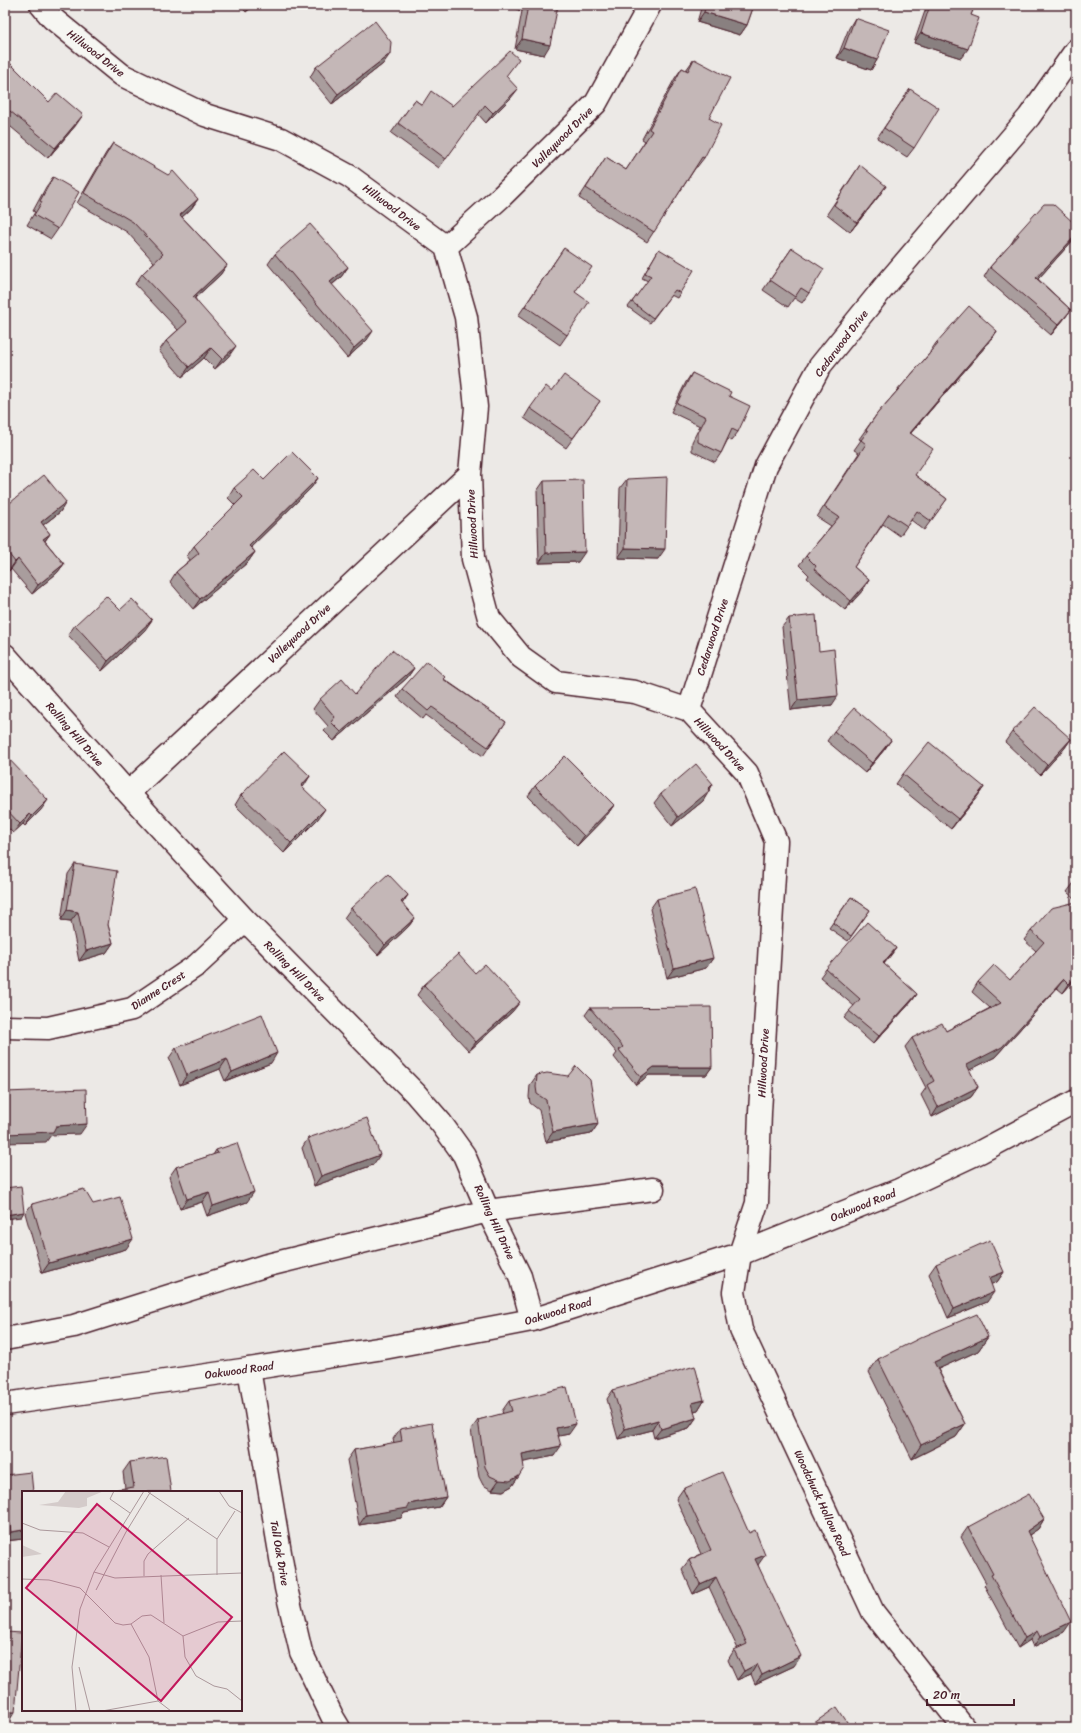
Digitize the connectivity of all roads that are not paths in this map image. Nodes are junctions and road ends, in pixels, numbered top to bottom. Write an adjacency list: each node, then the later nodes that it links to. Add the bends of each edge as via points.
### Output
1 (41, 5): 4 (street, Hillwood Drive, via 52,18 122,75 205,114 281,138 349,176)
2 (650, 5): 4 (street, Valleywood Drive, via 596,103)
3 (1076, 50): 7 (street, Cedarwood Drive, via 1029,118 820,366 766,466)
4 (446, 247): 5 (street, Hillwood Drive, via 466,317 476,407)
5 (470, 474): 7 (street, Hillwood Drive, via 473,559 489,618 521,657 556,682 635,692); 8 (street, Valleywood Drive)
6 (5, 655): 8 (street, Rolling Hill Drive)
7 (689, 710): 14 (street, Hillwood Drive, via 748,774 776,841 757,1203)
8 (128, 793): 9 (street, Rolling Hill Drive)
9 (245, 920): 10 (street, Dianne Crest, via 197,965 132,1009 48,1028); 13 (street, Rolling Hill Drive, via 415,1093 441,1123 464,1155)
10 (5, 1027)
11 (1076, 1101): 14 (street, Oakwood Road, via 980,1152 899,1190)
12 (652, 1189): 13 (street)
13 (488, 1211): 15 (street, Rolling Hill Drive, via 520,1276); 16 (street, via 264,1266 74,1326)
14 (740, 1254): 15 (street, Oakwood Road); 20 (street, Woodchuck Hollow Road, via 734,1292 741,1330 873,1612)
15 (532, 1320): 17 (street, Oakwood Road, via 384,1348)
16 (5, 1339)
17 (249, 1369): 18 (street, Oakwood Road); 19 (street, Tall Oak Drive, via 286,1588 301,1652)
18 (5, 1404)
19 (339, 1728)
20 (964, 1728)

